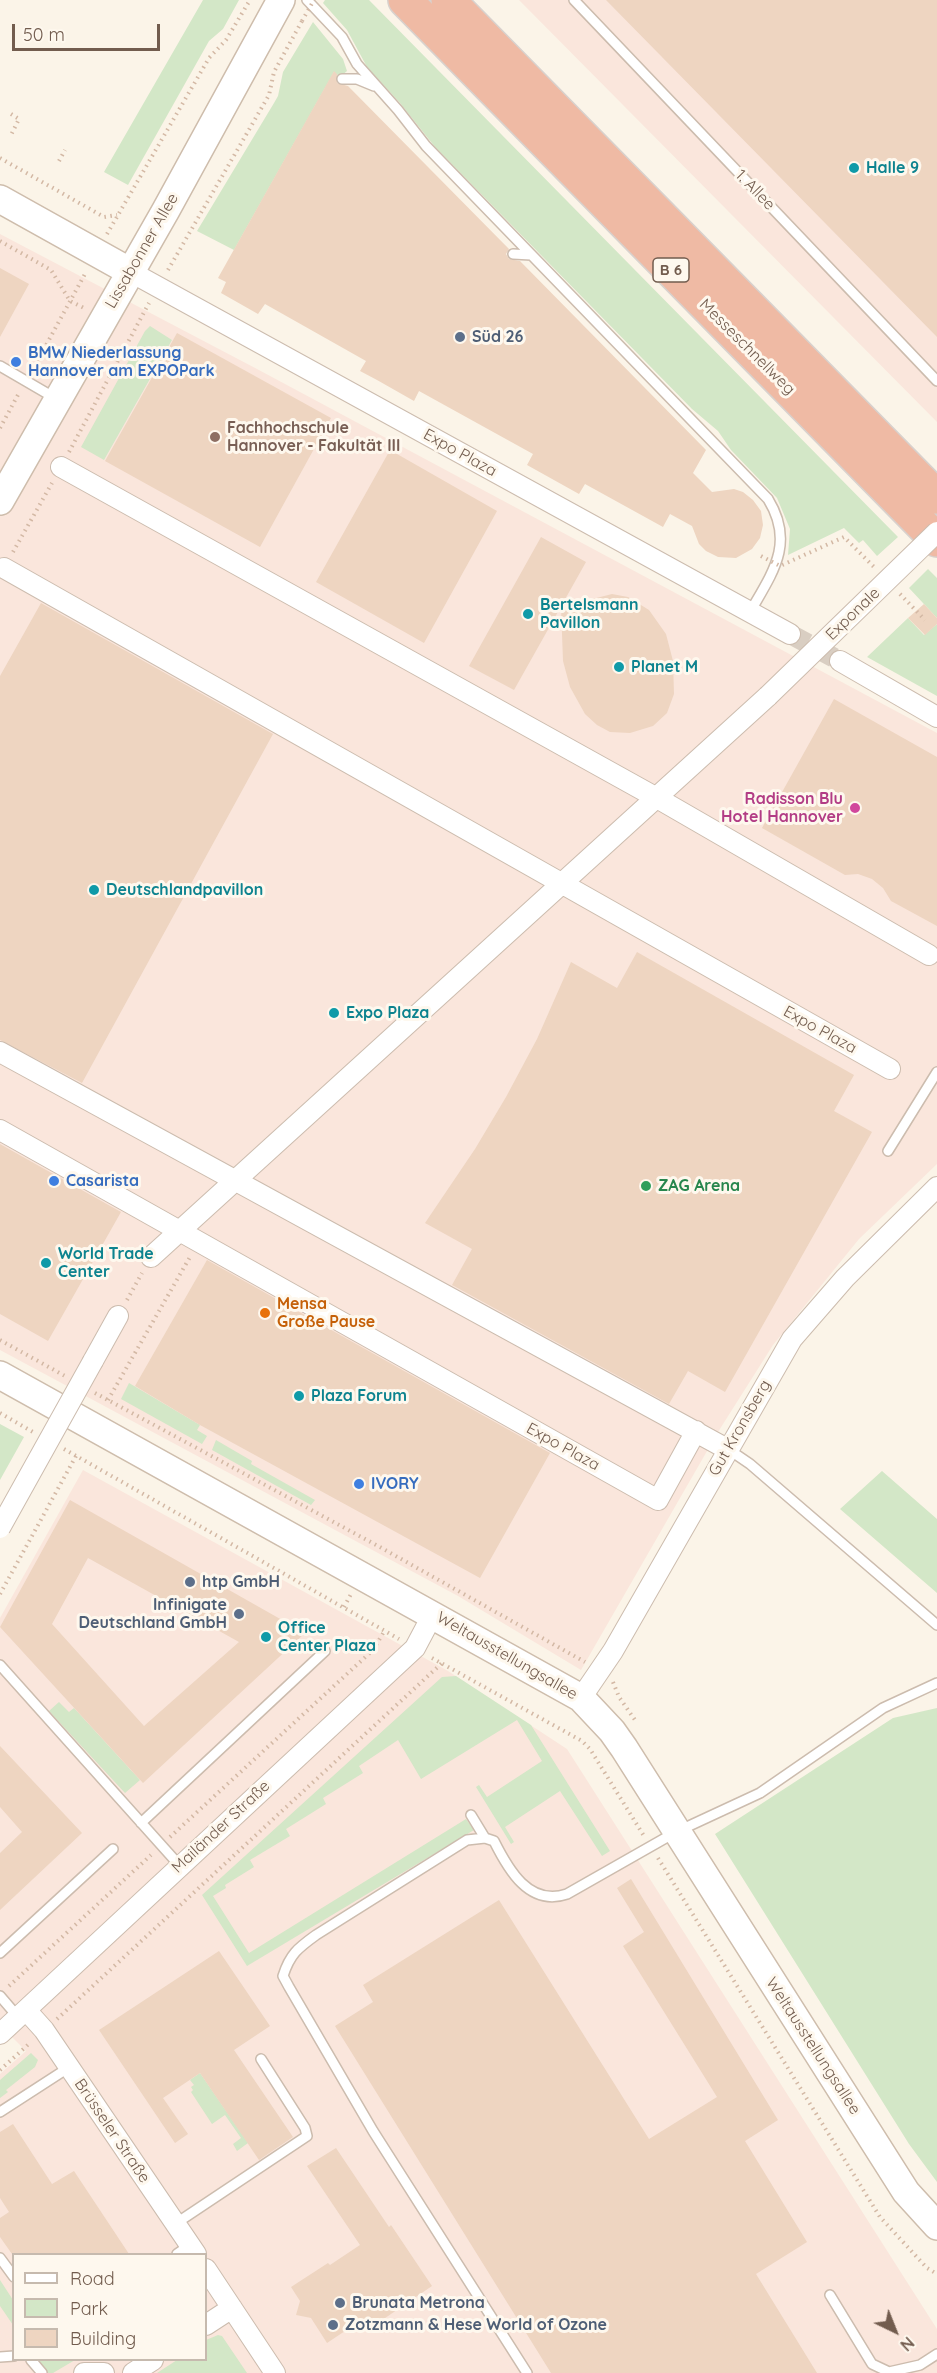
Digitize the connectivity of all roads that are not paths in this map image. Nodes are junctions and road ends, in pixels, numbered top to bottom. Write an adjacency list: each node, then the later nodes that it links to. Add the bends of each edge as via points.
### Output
1 (281, 0): 11 (main road, Lissabonner Allee)
2 (307, 0): 7 (lane, via 342,37)
3 (405, 0): 19 (highway, Messeschnellweg / B 6)
4 (448, 0): 16 (highway, Messeschnellweg / B 6)
5 (574, 0): 13 (lane, 1. Allee)
6 (342, 79): 7 (lane, via 357,79)
7 (376, 87): 10 (lane, via 426,146)
8 (0, 199): 11 (main road)
9 (513, 254): 10 (lane)
10 (531, 255): 21 (lane, via 763,493 776,512 781,531 779,557)
11 (129, 272): 14 (main road, Lissabonner Allee); 21 (street, Expo Plaza)
12 (0, 366): 14 (lane)
13 (937, 381)
14 (58, 399): 17 (main road, Lissabonner Allee)
15 (61, 467): 25 (street)
16 (937, 497)
17 (0, 501)
18 (937, 532): 25 (street, Exponale, bridge)
19 (937, 540)
20 (2, 567): 26 (street, Expo Plaza)
21 (750, 612): 22 (street, Expo Plaza)
22 (790, 634)
23 (840, 661): 24 (street)
24 (937, 717)
25 (657, 798): 26 (street); 27 (street)
26 (562, 884): 29 (street, Expo Plaza); 33 (street)
27 (929, 955)
28 (0, 1052): 33 (street)
29 (890, 1069)
30 (937, 1072): 32 (lane)
31 (0, 1130): 35 (street, Expo Plaza)
32 (888, 1151)
33 (236, 1181): 35 (street); 39 (street)
34 (937, 1186): 40 (street, Gut Kronsberg, via 845,1278 792,1339)
35 (180, 1232): 36 (street); 39 (street, Expo Plaza, via 658,1500)
36 (151, 1257)
37 (118, 1316): 41 (street, bridge)
38 (0, 1375): 42 (main road, Weltausstellungsallee)
39 (696, 1431): 40 (street)
40 (727, 1449): 43 (lane, via 750,1464); 47 (street, Gut Kronsberg, via 606,1677)
41 (0, 1528)
42 (433, 1614): 47 (main road, Weltausstellungsallee); 53 (street, Mailänder Straße, via 415,1648)
43 (937, 1625)
44 (325, 1651): 49 (lane)
45 (0, 1665): 49 (lane)
46 (937, 1683): 50 (lane, via 884,1708 760,1793)
47 (581, 1698): 50 (main road, Weltausstellungsallee, via 612,1731)
48 (471, 1815): 51 (lane)
49 (141, 1823): 53 (lane)
50 (676, 1832): 51 (lane, via 567,1894 551,1897 517,1881 494,1841); 62 (main road, Weltausstellungsallee, via 906,2192)
51 (485, 1838): 78 (lane, via 467,1840 316,1935 288,1959 283,1976 373,2131)
52 (113, 1849): 54 (lane)
53 (180, 1866): 56 (street, Mailänder Straße)
54 (0, 1953)
55 (0, 1996): 56 (lane)
56 (22, 2013): 57 (street, Mailänder Straße); 59 (street, Brüsseler Straße, via 44,2030)
57 (0, 2034)
58 (261, 2059): 61 (lane, via 307,2136)
59 (68, 2068): 60 (lane); 61 (street, Brüsseler Straße)
60 (0, 2112)
61 (175, 2224): 63 (street, Brüsseler Straße)
62 (937, 2226)
63 (187, 2252)
64 (0, 2258): 66 (lane)
65 (207, 2270): 68 (street)
66 (12, 2274)
67 (830, 2295): 70 (lane, via 872,2364 890,2372 920,2365)
68 (232, 2308): 69 (street); 77 (street)
69 (207, 2324)
70 (937, 2354)
71 (32, 2361): 73 (lane)
72 (151, 2361): 76 (street)
73 (42, 2373)
74 (84, 2373): 75 (street)
75 (104, 2373)
76 (133, 2373)
77 (275, 2373)
78 (527, 2373)

